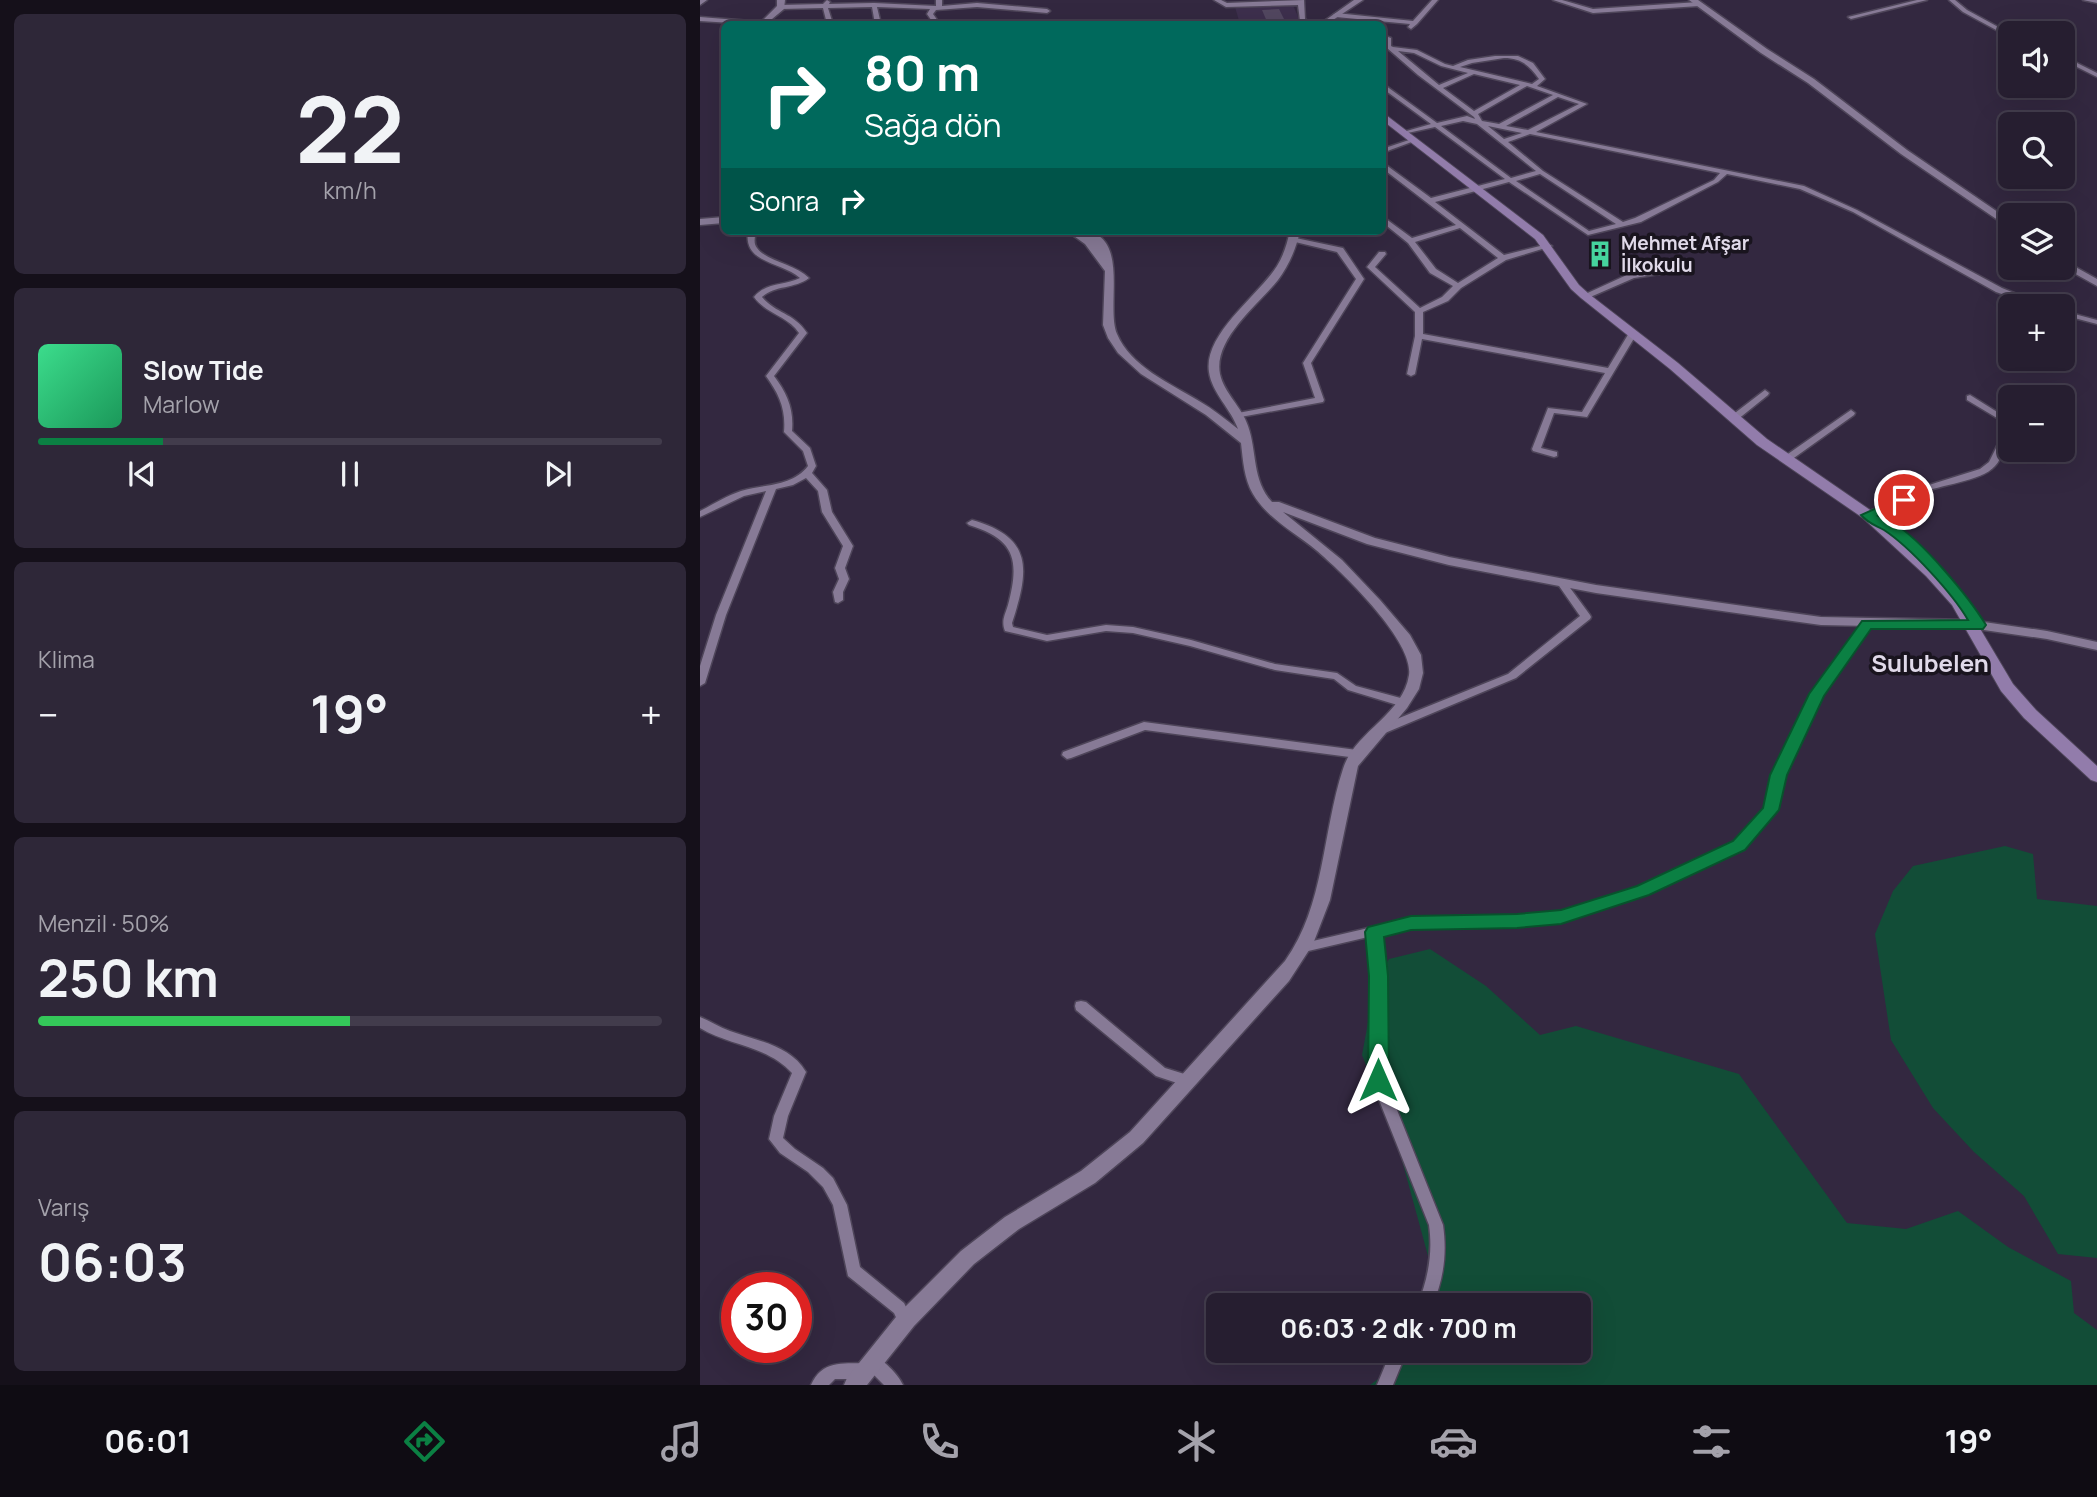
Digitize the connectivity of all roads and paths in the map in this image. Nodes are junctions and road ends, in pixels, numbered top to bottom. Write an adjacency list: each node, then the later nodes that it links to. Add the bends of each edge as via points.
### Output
1 (704, 0): 13 (street)
2 (939, 0): 17 (street)
3 (1217, 0): 10 (street, via 1226,5)
4 (1359, 0): 19 (street)
5 (1435, 0): 31 (street)
6 (1556, 0): 12 (street, via 1593,10)
7 (1924, 0): 20 (street)
8 (1952, 0): 32 (street)
9 (2086, 0): 11 (street)
10 (1301, 1): 27 (street)
11 (2097, 1)
12 (1696, 2): 60 (street)
13 (700, 3)
14 (781, 3): 15 (street); 23 (street)
15 (827, 3): 16 (street); 24 (street)
16 (874, 5): 17 (street); 25 (street)
17 (939, 8): 18 (street, via 977,5); 26 (street, via 930,14)
18 (1047, 11)
19 (1336, 15): 28 (street); 29 (street)
20 (1851, 17)
21 (700, 19): 22 (street)
22 (725, 21)
23 (765, 21)
24 (830, 21)
25 (877, 21)
26 (935, 21)
27 (1304, 21)
28 (1327, 21)
29 (1367, 21)
30 (1386, 22): 31 (street)
31 (1415, 23): 33 (street)
32 (1998, 29)
33 (1410, 30)
34 (1387, 47): 36 (street, via 1415,51); 42 (street)
35 (2075, 64): 39 (street)
36 (1453, 68): 38 (street); 41 (street, via 1514,55 1532,63 1542,79)
37 (1506, 68): 40 (street)
38 (1472, 73): 40 (street); 42 (street)
39 (2097, 75)
40 (1503, 78): 41 (street)
41 (1530, 85): 44 (street); 45 (street)
42 (1439, 87): 45 (street)
43 (1386, 88): 47 (street)
44 (1558, 95): 48 (street); 49 (street, via 1584,104)
45 (1477, 117): 47 (street); 48 (street); 51 (street)
46 (1386, 118): 50 (main road)
47 (1436, 125): 50 (street); 56 (street)
48 (1499, 127): 49 (street)
49 (1528, 133): 51 (street); 55 (street)
50 (1409, 136): 52 (street); 57 (main road)
51 (1503, 142): 54 (street)
52 (1386, 149)
53 (1386, 167): 58 (street)
54 (1541, 172): 56 (street); 64 (street)
55 (1725, 172): 64 (street, via 1716,181); 79 (street, via 1802,187)
56 (1510, 180): 57 (street); 64 (street, via 1588,233)
57 (1478, 189): 58 (street); 71 (main road)
58 (1429, 201): 65 (street)
59 (721, 216): 63 (street)
60 (1998, 217)
61 (721, 220): 63 (street)
62 (1386, 221): 70 (street)
63 (701, 222)
64 (1623, 225)
65 (1461, 226): 70 (street); 73 (street)
66 (750, 235): 96 (street, via 752,249 805,278 768,289 758,298 766,307 789,316 803,333 770,376 782,393 788,432 807,450 812,466)
67 (1078, 235): 76 (street)
68 (1091, 235): 76 (street, via 1109,256)
69 (1295, 235): 91 (street, via 1278,274 1219,345 1213,365 1217,386); 91 (street, via 1340,250 1360,279 1307,363 1321,400)
70 (1412, 240): 78 (street, via 1433,271)
71 (1548, 246): 73 (street); 80 (main road)
72 (1382, 254): 81 (street, via 1371,267)
73 (1503, 258): 78 (street)
74 (1688, 267): 80 (street, via 1632,276)
75 (2075, 270): 77 (street)
76 (1108, 272): 93 (street, via 1108,324 1128,358)
77 (2097, 283)
78 (1458, 286): 81 (street, via 1445,299)
79 (2010, 294)
80 (1585, 296): 85 (main road)
81 (1419, 312): 84 (street)
82 (2075, 316): 83 (street)
83 (2097, 322)
84 (1419, 335): 86 (street); 87 (street)
85 (1633, 335): 86 (street); 92 (main road)
86 (1609, 371): 94 (street, via 1584,415 1551,410 1536,449)
87 (1411, 374)
88 (1765, 393): 92 (street)
89 (1970, 398): 100 (street, via 2006,420 2008,427 1993,463 1968,477 1916,492)
90 (1851, 413): 95 (street)
91 (1238, 416): 93 (street)
92 (1734, 418): 95 (main road)
93 (1244, 440): 98 (street, via 1253,480)
94 (1554, 454)
95 (1788, 458): 100 (main road)
96 (808, 474): 97 (street); 103 (street, via 822,490 827,512 849,545 840,568 844,579)
97 (772, 487): 99 (street, via 742,493); 107 (street)
98 (1264, 501): 102 (street, via 1371,541); 108 (street, via 1356,580 1413,648 1417,678)
99 (700, 514)
100 (1872, 519): 105 (main road, via 1946,588)
101 (972, 523): 108 (street, via 1002,534 1017,553 1020,564 1007,623 1016,633 1047,638 1106,628 1133,630 1275,667 1337,676 1352,688)
102 (1562, 583): 104 (street, via 1701,606); 109 (street, via 1586,617 1513,676)
103 (838, 600)
104 (1867, 624): 105 (street); 114 (street, via 1817,694 1778,775 1771,810 1739,845 1643,890 1561,917 1411,923)
105 (1974, 624): 106 (street); 112 (main road, via 2029,703); 113 (main road, via 2007,687)
106 (2097, 646)
107 (700, 683)
108 (1404, 703): 109 (street)
109 (1375, 733): 110 (street)
110 (1357, 754): 111 (street, via 1144,726); 115 (street, via 1345,783 1328,884)
111 (1067, 755)
112 (2097, 767)
113 (2097, 776)
114 (1374, 932): 115 (street); 119 (street, via 1379,976 1378,1080 1436,1225 1440,1249)
115 (1304, 947): 118 (street)
116 (1081, 1006): 118 (street, via 1161,1072)
117 (700, 1022): 120 (street, via 790,1059 799,1072 776,1139 832,1186 844,1211 853,1271 899,1308)
118 (1189, 1081): 120 (street, via 1098,1170 979,1248)
119 (1430, 1293)
120 (906, 1323): 122 (street)
121 (1394, 1363): 126 (street)
122 (868, 1366): 123 (street, via 831,1372); 124 (street); 125 (street)
123 (819, 1385)
124 (854, 1385)
125 (895, 1385)
126 (1385, 1385)

